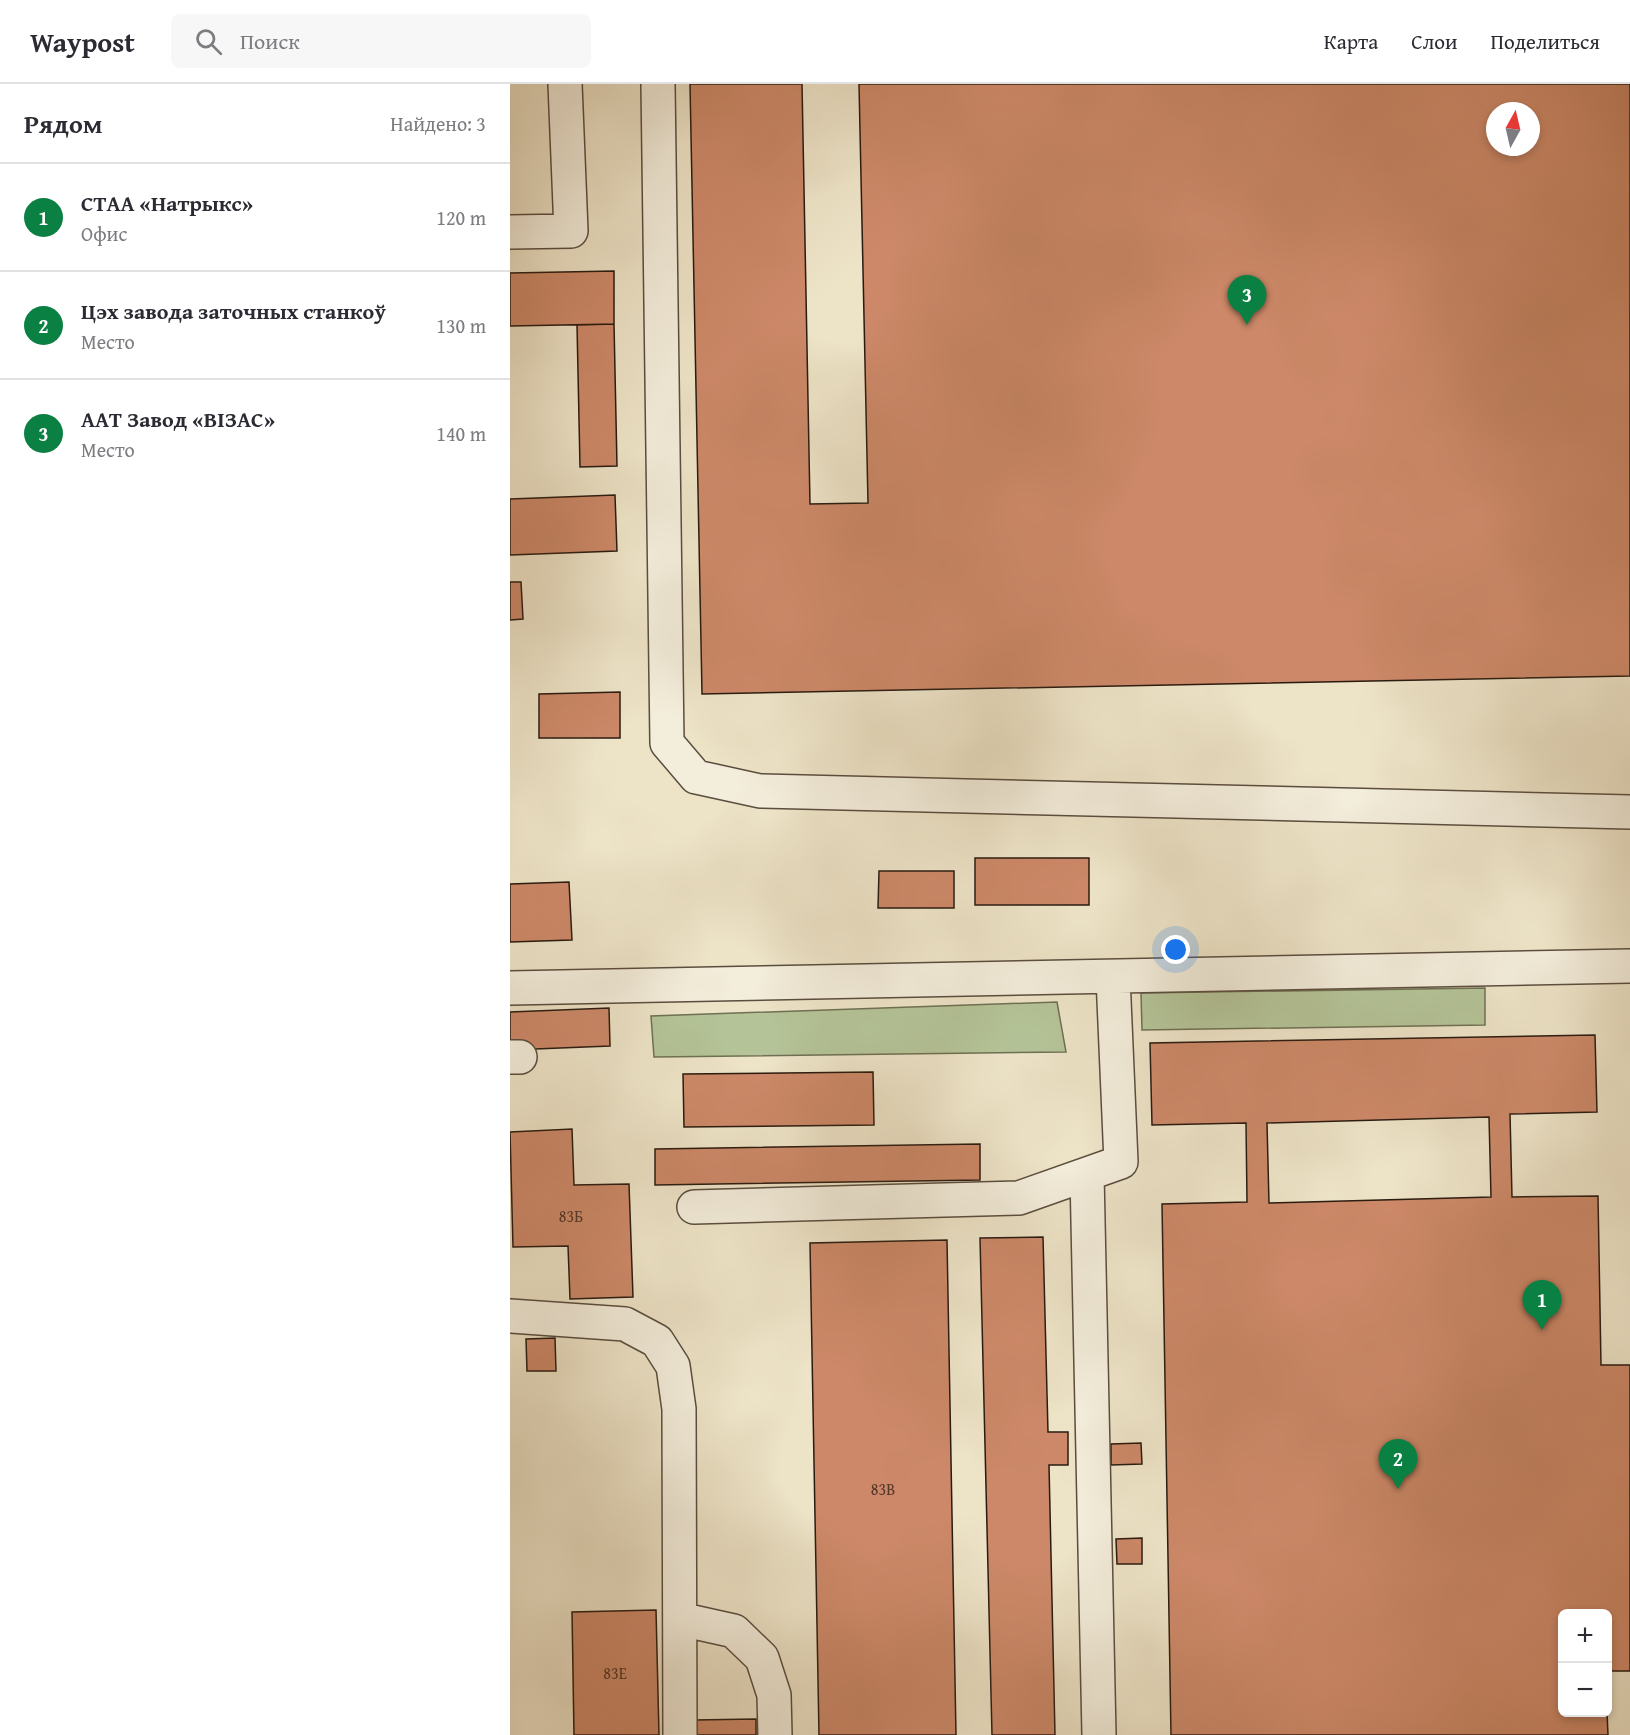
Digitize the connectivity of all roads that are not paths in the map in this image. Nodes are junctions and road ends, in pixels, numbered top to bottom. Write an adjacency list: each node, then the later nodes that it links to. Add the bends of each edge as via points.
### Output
1 (565, 84): 3 (lane, via 571,231)
2 (658, 84): 4 (lane, via 667,743 696,777 760,791)
3 (510, 232)
4 (1630, 812)
5 (1630, 966): 6 (lane)
6 (1113, 977): 7 (lane); 8 (lane, via 1121,1162)
7 (510, 988)
8 (1087, 1174): 9 (lane, via 1019,1198); 14 (lane)
9 (694, 1208)
10 (510, 1316): 11 (lane, via 625,1324 657,1341 673,1366 679,1409)
11 (680, 1619): 12 (lane); 13 (lane, via 734,1631 762,1658 774,1695)
12 (680, 1735)
13 (775, 1735)
14 (1099, 1735)

